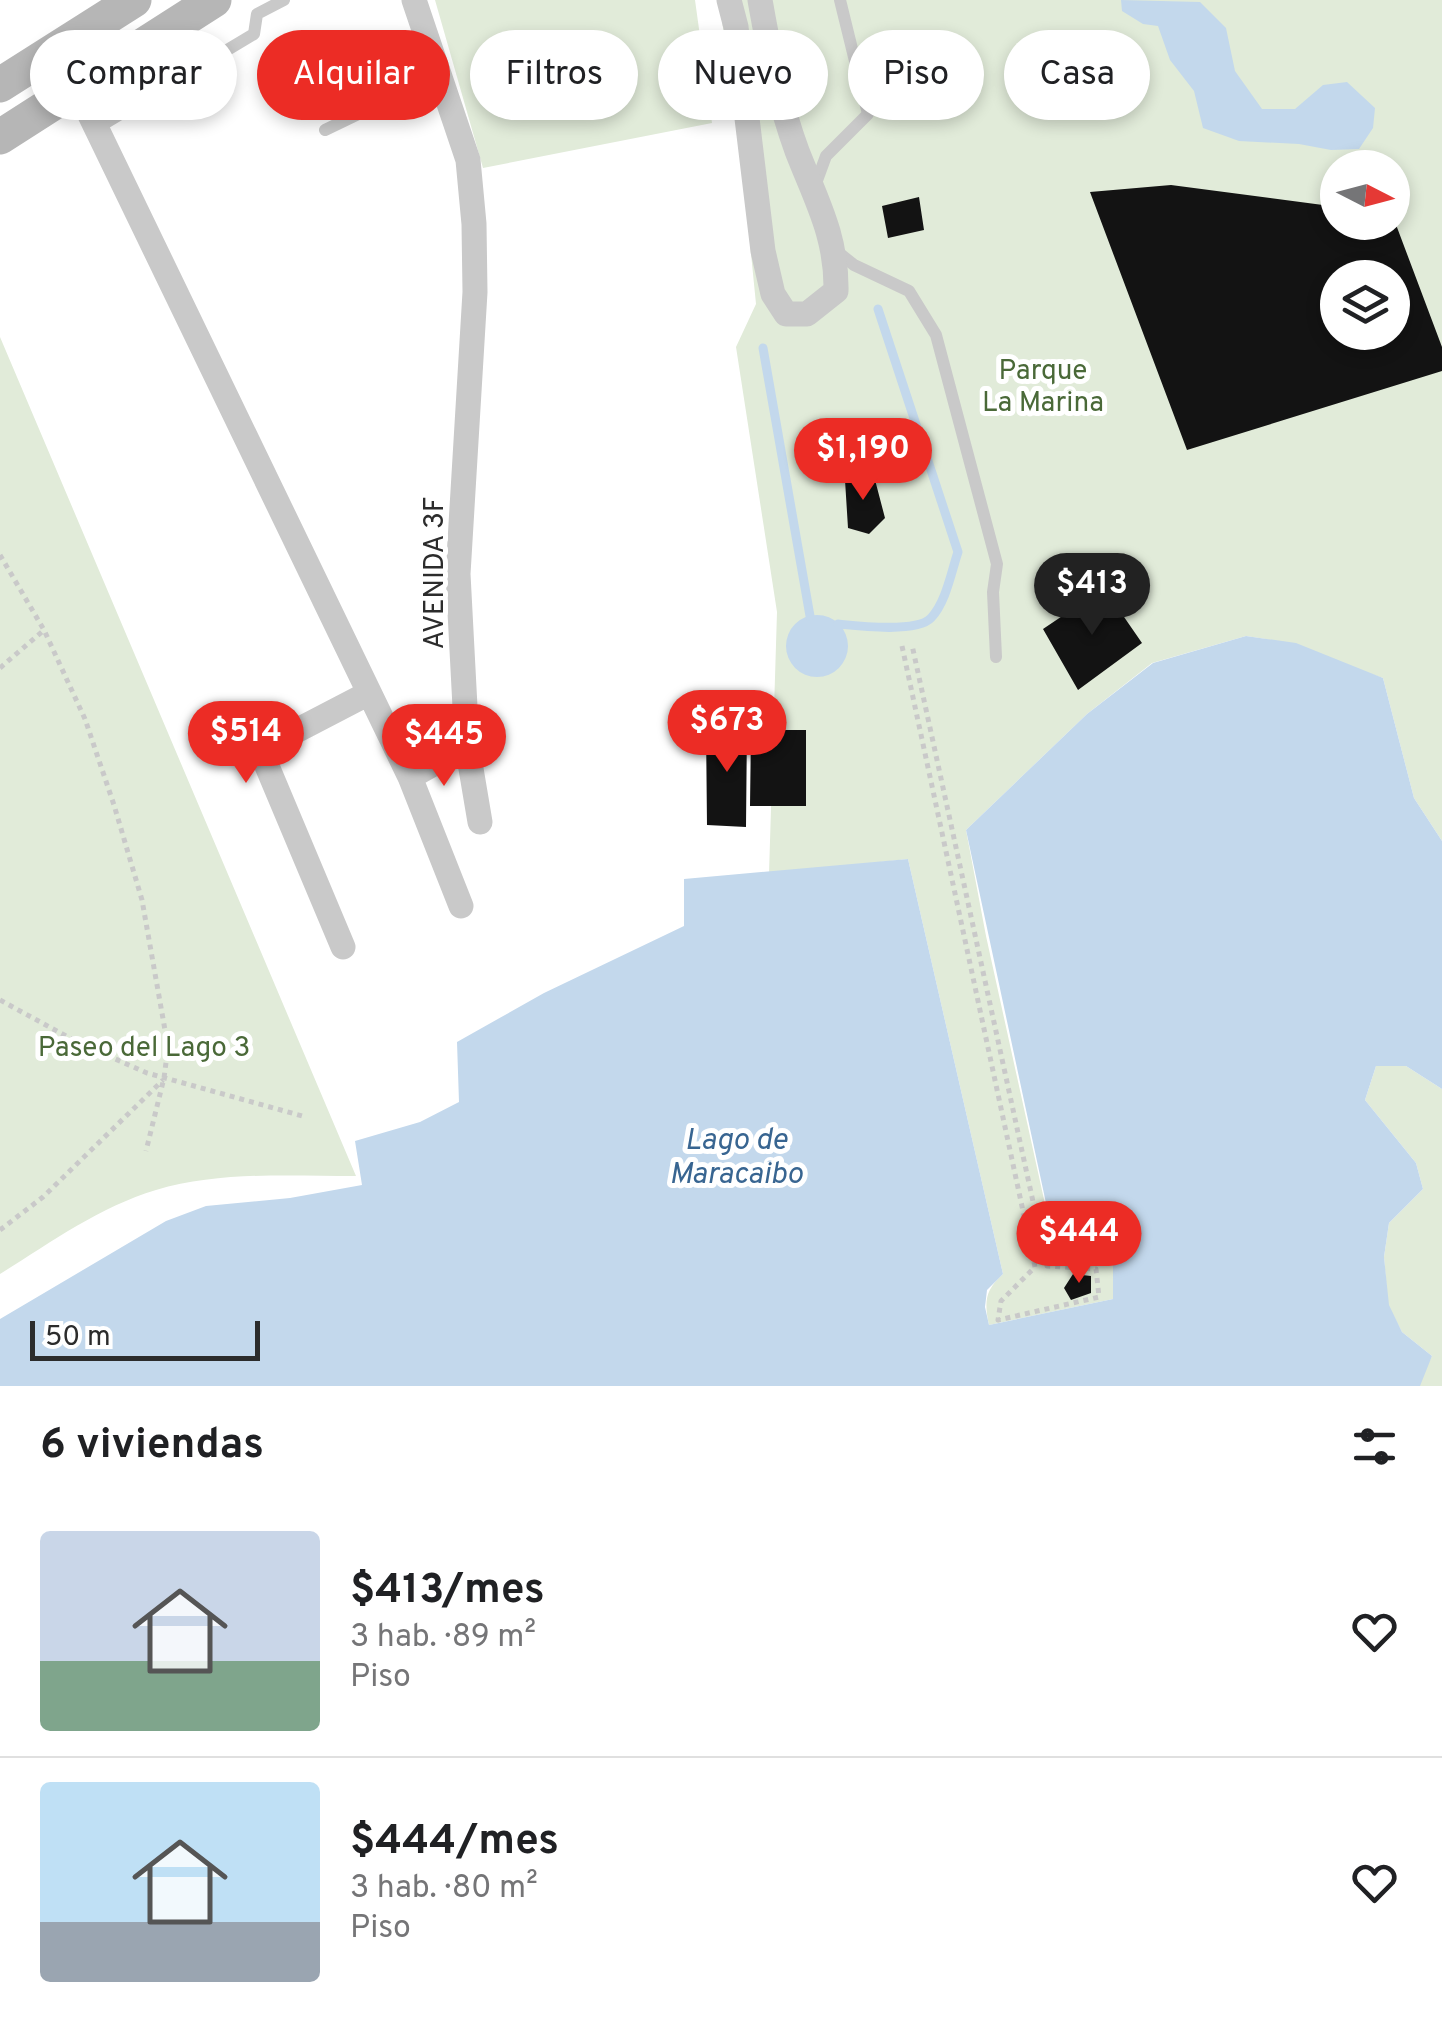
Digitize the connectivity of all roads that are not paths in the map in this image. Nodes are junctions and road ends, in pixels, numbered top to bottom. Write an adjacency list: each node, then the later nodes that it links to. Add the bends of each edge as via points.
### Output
1 (134, 0): 10 (main road)
2 (214, 0): 8 (main road)
3 (284, 0): 15 (lane, via 257,14 254,34)
4 (414, 0): 9 (street, AVENIDA 3F)
5 (729, 0): 19 (street, via 763,250 786,314 807,314 836,291)
6 (760, 0): 18 (street, via 774,77)
7 (840, 0): 18 (lane, via 868,114 826,156)
8 (168, 30)
9 (424, 30)
10 (0, 85)
11 (450, 107): 22 (street, AVENIDA 3F, via 468,160 474,224 458,574)
12 (30, 119): 17 (main road)
13 (93, 120): 15 (street)
14 (346, 120): 16 (lane)
15 (97, 128): 21 (street)
16 (325, 130)
17 (0, 138)
18 (814, 189): 19 (street)
19 (832, 248): 20 (lane, via 908,291 936,336 998,564)
20 (996, 658)
21 (369, 693): 23 (street); 26 (street, via 271,744 264,760)
22 (466, 745): 23 (street); 24 (street, AVENIDA 3F)
23 (410, 777): 25 (street)
24 (480, 822)
25 (461, 906)
26 (343, 947)

